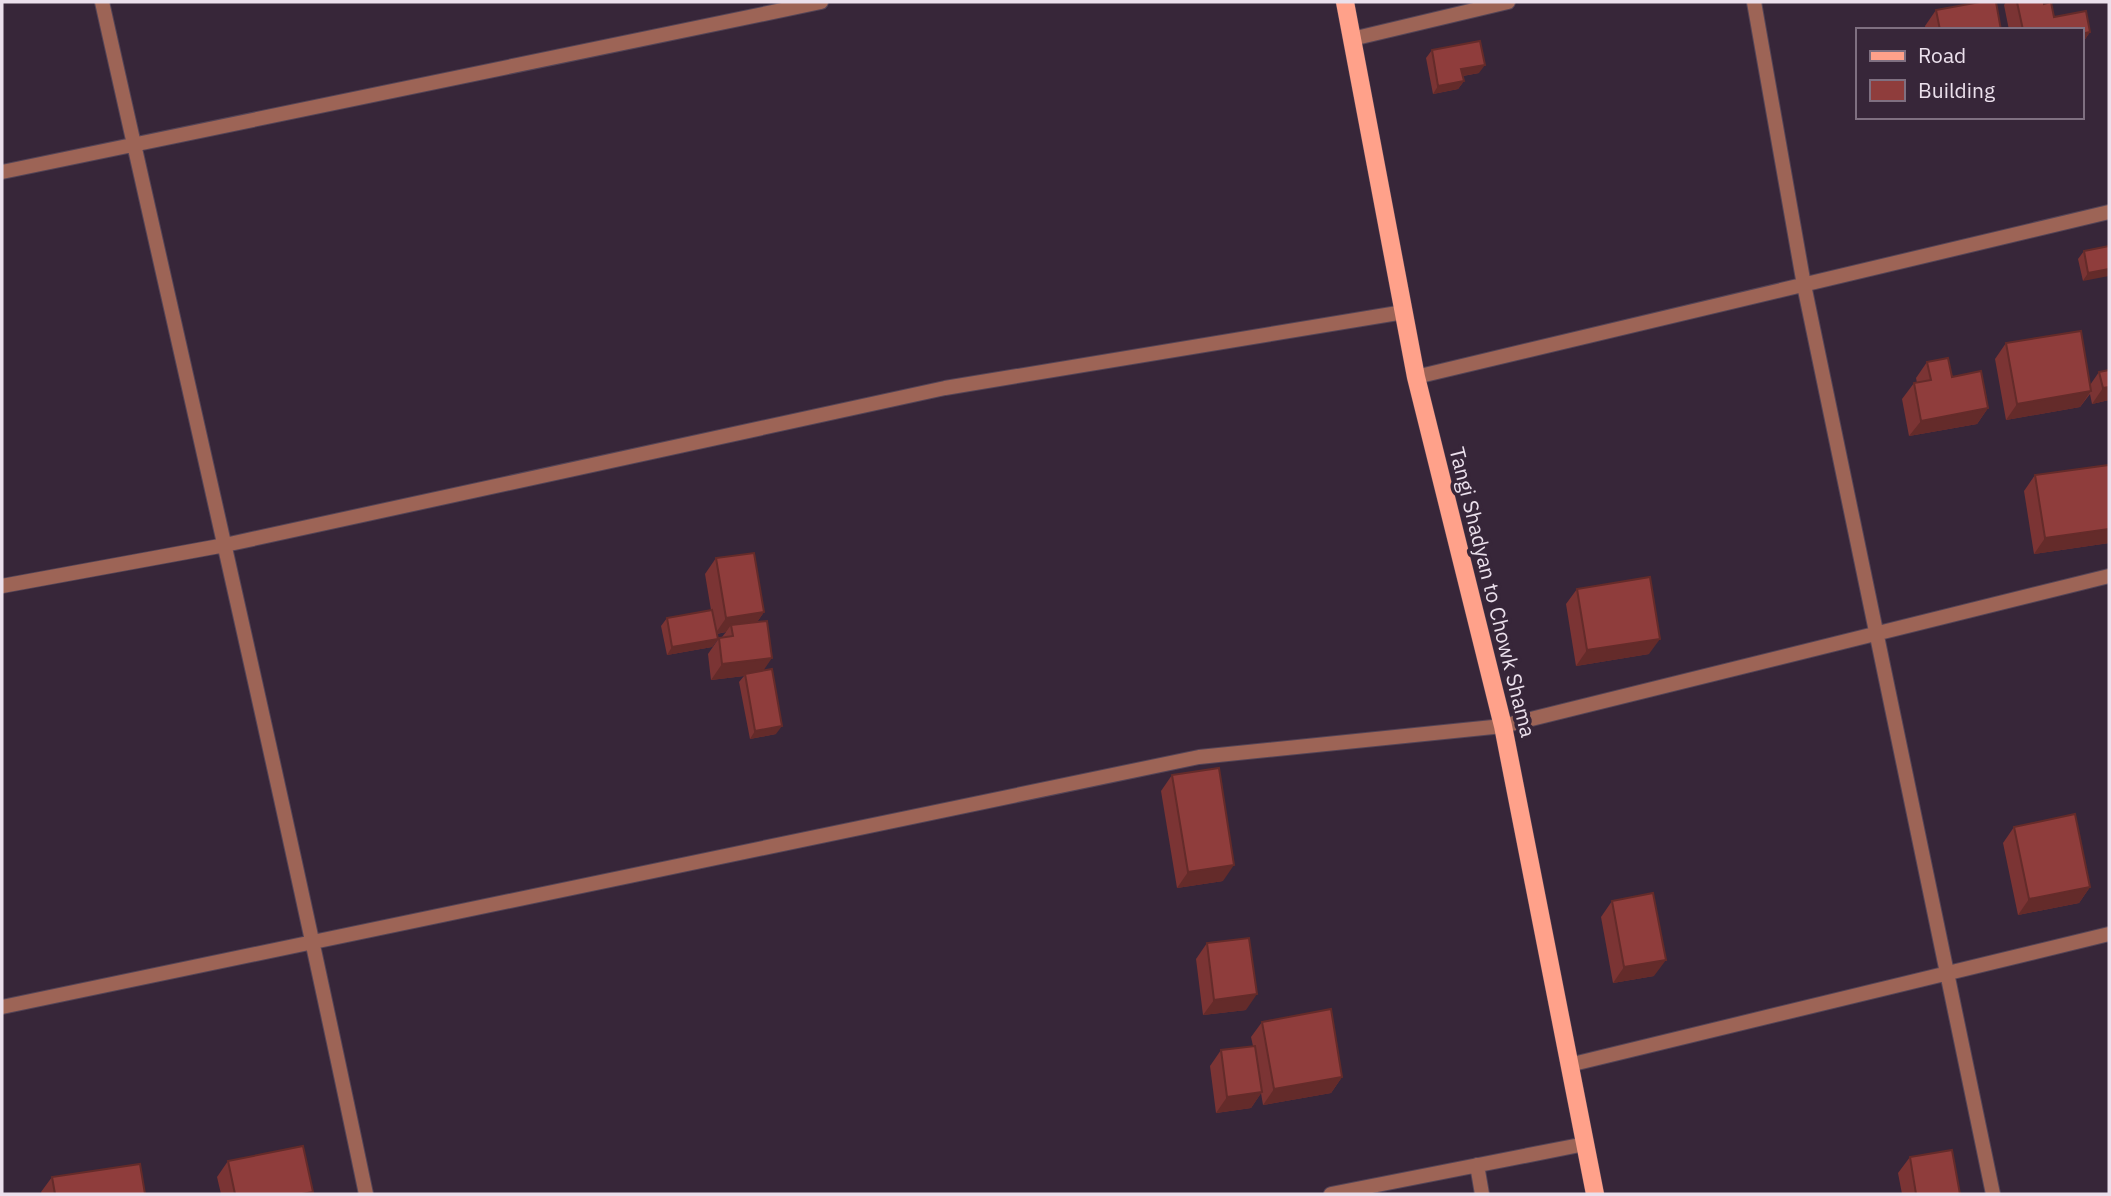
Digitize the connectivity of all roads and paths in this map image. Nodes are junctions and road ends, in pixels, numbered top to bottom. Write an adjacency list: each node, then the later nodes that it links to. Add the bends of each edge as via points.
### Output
1 (102, 2): 7 (street)
2 (821, 2): 7 (street)
3 (1345, 2): 6 (main road, Tangi Shadyan to Chowk Shama)
4 (1508, 2): 6 (street)
5 (1754, 2): 10 (street)
6 (1352, 39): 11 (main road, Tangi Shadyan to Chowk Shama)
7 (134, 144): 8 (street); 13 (street)
8 (2, 172)
9 (2109, 212): 10 (street)
10 (1804, 285): 12 (street); 16 (street)
11 (1404, 312): 12 (main road, Tangi Shadyan to Chowk Shama); 13 (street, via 945,388)
12 (1416, 377): 17 (main road, Tangi Shadyan to Chowk Shama)
13 (225, 545): 15 (street); 19 (street)
14 (2109, 576): 16 (street)
15 (2, 586)
16 (1876, 634): 17 (street); 20 (street)
17 (1503, 726): 19 (street, via 1199,757); 22 (main road, Tangi Shadyan to Chowk Shama)
18 (2109, 934): 20 (street)
19 (313, 943): 21 (street); 25 (street)
20 (1948, 973): 22 (street); 29 (street)
21 (2, 1007)
22 (1569, 1065): 23 (main road, Tangi Shadyan to Chowk Shama)
23 (1585, 1144): 24 (street); 28 (main road, Tangi Shadyan to Chowk Shama)
24 (1477, 1165): 26 (street); 27 (street)
25 (366, 1194)
26 (1331, 1194)
27 (1482, 1194)
28 (1595, 1194)
29 (1993, 1194)

